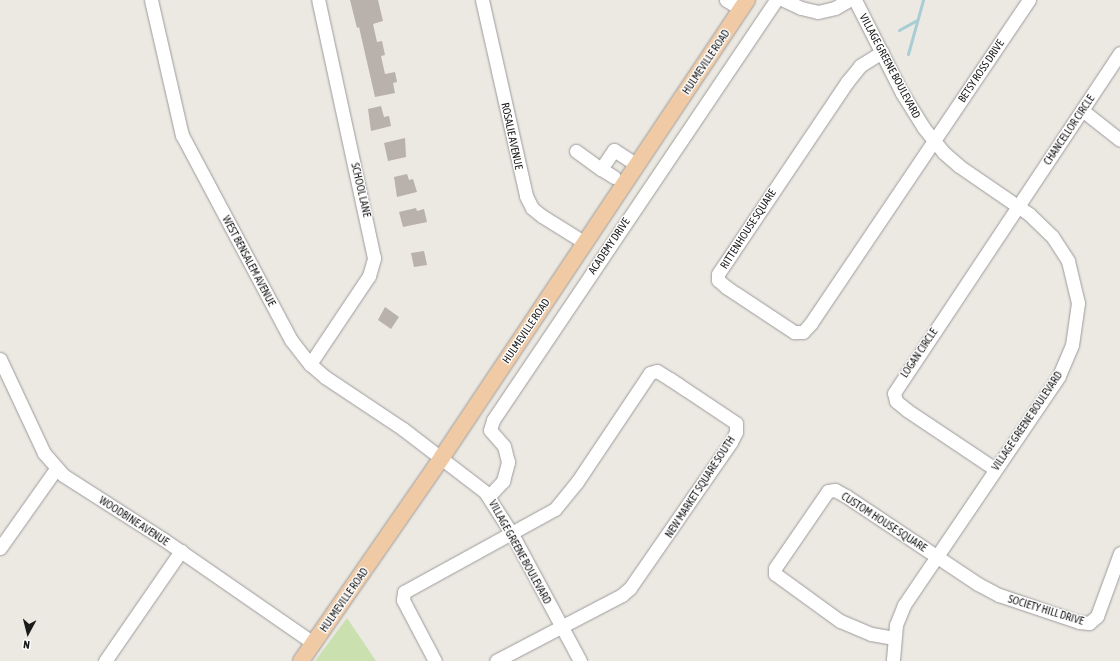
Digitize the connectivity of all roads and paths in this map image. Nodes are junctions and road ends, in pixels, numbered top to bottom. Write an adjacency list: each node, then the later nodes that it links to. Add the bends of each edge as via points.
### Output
1 (151, 0): 23 (street, WEST BENSALEM AVENUE, via 182,135 292,340)
2 (318, 0): 23 (street, SCHOOL LANE, via 374,258 369,276)
3 (482, 0): 21 (street, ROSALIE AVENUE, via 526,196 532,208 542,216)
4 (726, 0): 10 (street)
5 (776, 0): 28 (street, ACADEMY DRIVE, via 493,420 490,430 504,446 508,462 503,481)
6 (784, 0): 7 (street, via 818,12 835,8)
7 (849, 0)
8 (855, 0): 11 (street, VILLAGE GREENE BOULEVARD)
9 (1029, 0): 15 (street, BETSY ROSS DRIVE)
10 (744, 5): 17 (main road, HULMEVILLE ROAD)
11 (882, 52): 15 (street, VILLAGE GREENE BOULEVARD, via 911,110); 15 (street, RITTENHOUSE SQUARE, via 860,66 847,82 727,260 718,274 718,280 784,326 794,332 803,332)
12 (1120, 53): 13 (street, CHANCELLOR CIRCLE)
13 (1082, 110): 14 (street); 20 (street, CHANCELLOR CIRCLE)
14 (1120, 140)
15 (933, 141): 20 (street, VILLAGE GREENE BOULEVARD, via 959,166)
16 (576, 152): 18 (street)
17 (637, 165): 18 (street, via 614,150); 21 (main road, HULMEVILLE ROAD)
18 (601, 169): 19 (street)
19 (614, 177)
20 (1018, 206): 27 (street, VILLAGE GREENE BOULEVARD, via 1043,225 1062,250 1075,284 1078,313 1072,345 1059,376); 27 (street, LOGAN CIRCLE, via 894,393 896,401 907,410)
21 (585, 243): 25 (main road, HULMEVILLE ROAD)
22 (0, 359): 24 (street, WOODBINE AVENUE)
23 (310, 364): 25 (street, WEST BENSALEM AVENUE)
24 (5, 383): 26 (street, WOODBINE AVENUE)
25 (442, 457): 28 (street, VILLAGE GREENE BOULEVARD); 36 (main road, HULMEVILLE ROAD)
26 (56, 468): 30 (street); 31 (street, WOODBINE AVENUE)
27 (995, 470): 33 (street, VILLAGE GREENE BOULEVARD)
28 (489, 496): 29 (street, VILLAGE GREENE BOULEVARD)
29 (512, 534): 34 (street, VILLAGE GREENE BOULEVARD); 34 (street, NEW MARKET SQUARE SOUTH, via 547,515 564,501 653,372 670,379 736,423 736,432 731,442 637,580 622,595); 39 (street, via 404,592 403,600)
30 (0, 548)
31 (180, 551): 36 (street, WOODBINE AVENUE); 37 (street)
32 (1120, 553): 33 (street, SOCIETY HILL DRIVE, via 1097,616 1089,623 1079,622 999,595)
33 (936, 556): 35 (street, VILLAGE GREENE BOULEVARD, via 904,605); 35 (street, CUSTOM HOUSE SQUARE, via 846,496 831,490 822,497 775,568 775,574 781,579 840,620 871,634)
34 (561, 627): 40 (street); 41 (street, VILLAGE GREENE BOULEVARD)
35 (894, 638): 42 (street, VILLAGE GREENE BOULEVARD)
36 (313, 643): 38 (main road, HULMEVILLE ROAD)
37 (105, 661)
38 (301, 661)
39 (435, 661)
40 (496, 661)
41 (580, 661)
42 (893, 661)

